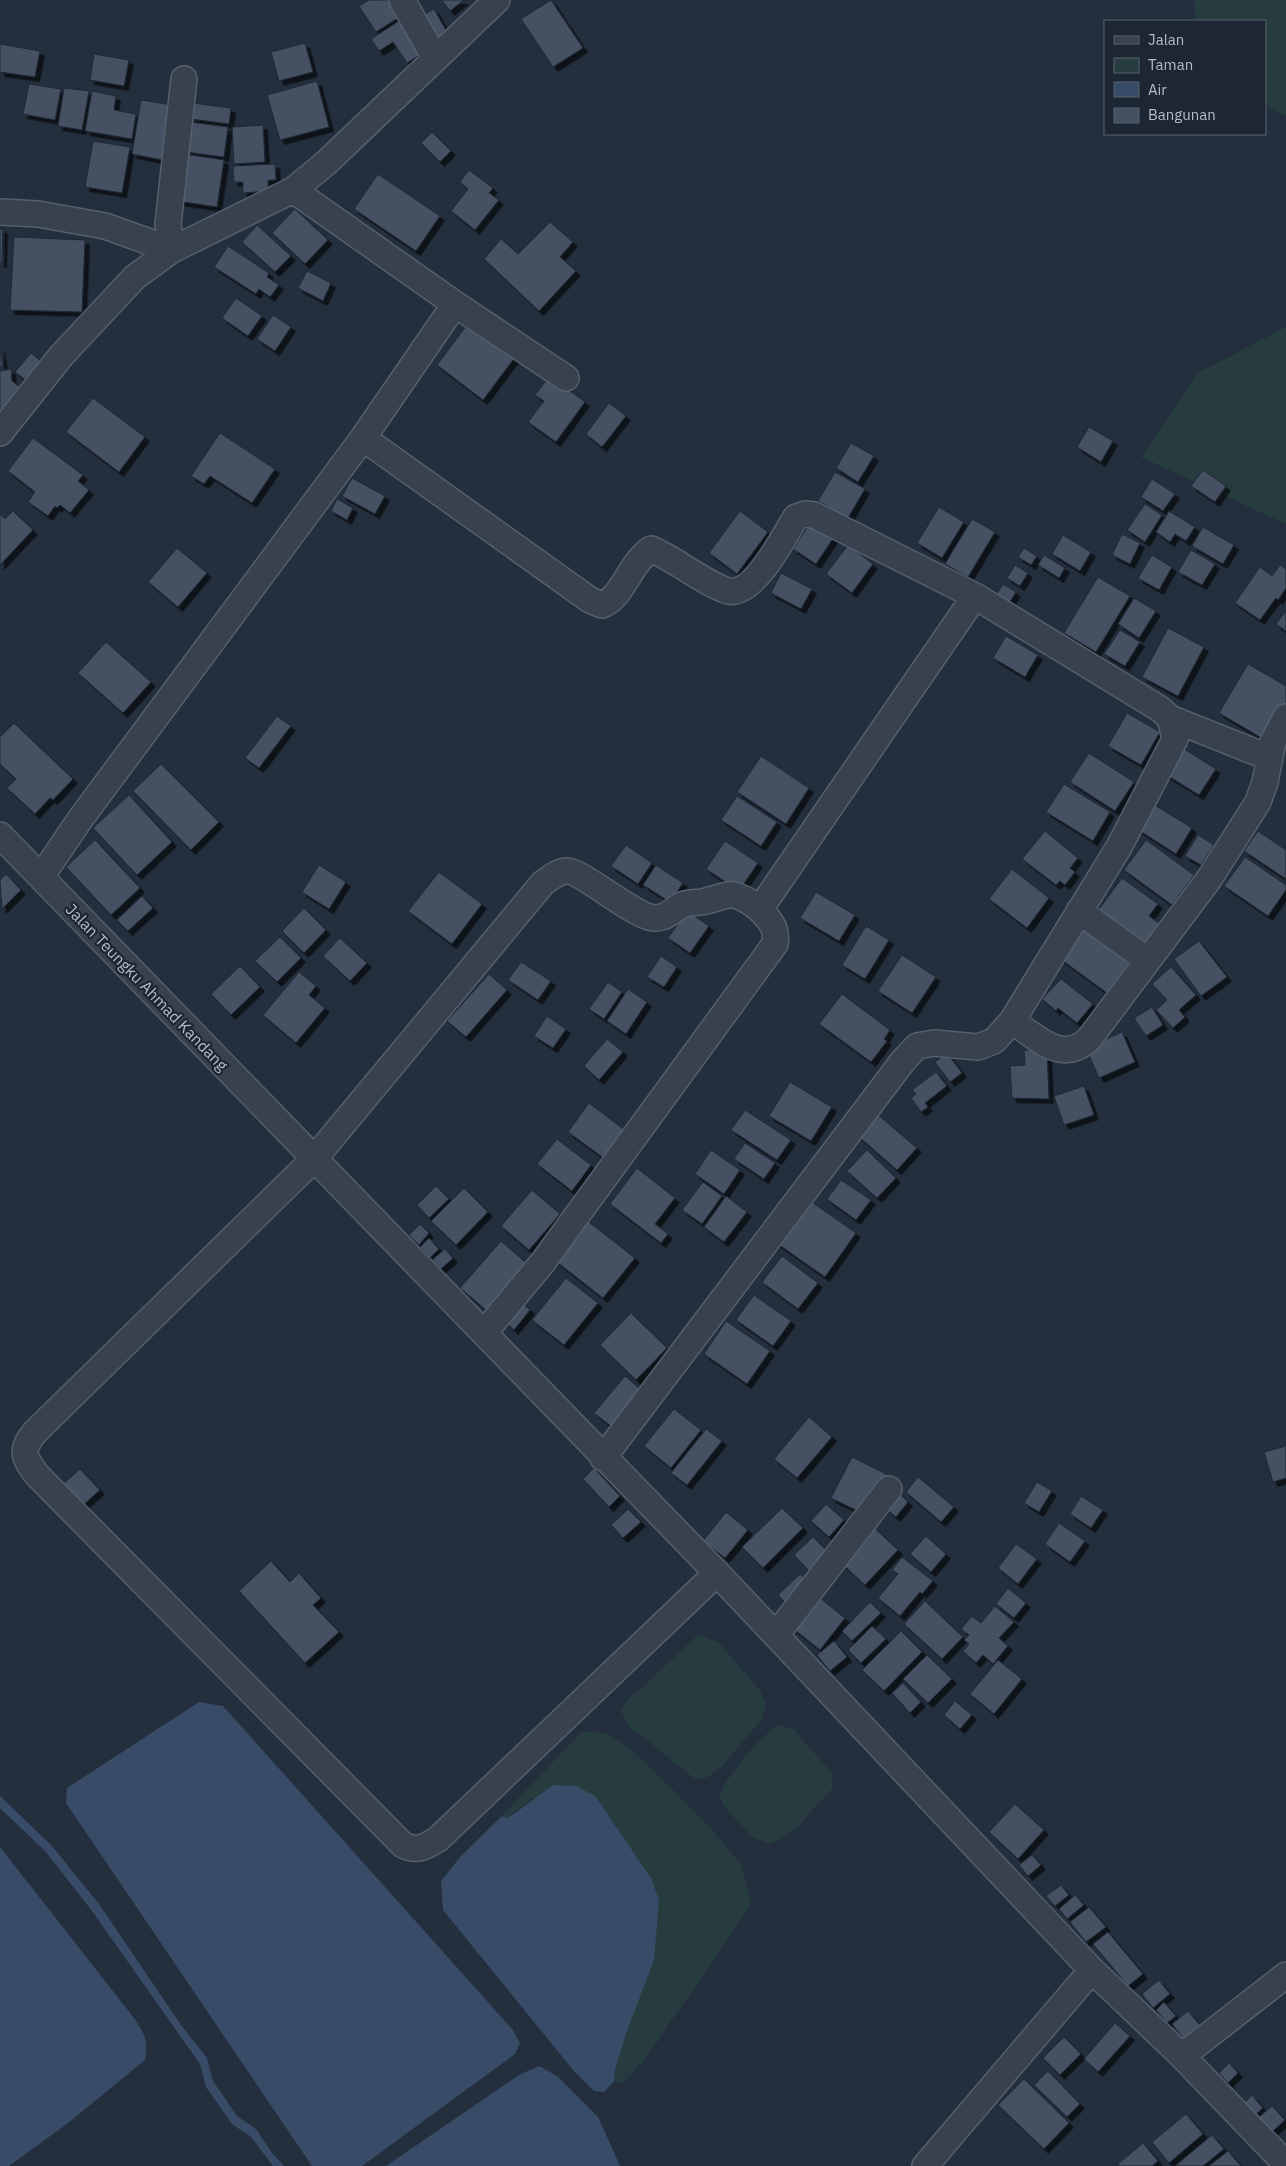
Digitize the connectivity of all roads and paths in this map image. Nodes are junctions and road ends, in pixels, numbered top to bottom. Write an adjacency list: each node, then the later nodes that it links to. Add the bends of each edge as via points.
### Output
1 (402, 0): 3 (street)
2 (496, 0): 3 (street)
3 (435, 58): 5 (street, via 326,163)
4 (184, 79): 7 (street, via 168,224)
5 (293, 190): 7 (street); 8 (street)
6 (0, 212): 7 (street, via 38,214 105,226)
7 (172, 250): 10 (street, via 135,277 61,356)
8 (455, 304): 9 (street); 11 (street)
9 (566, 378)
10 (0, 433)
11 (363, 438): 12 (street, via 590,600 602,605 612,601 640,556 651,549 727,591 742,591 755,580 796,518 805,514 814,515); 17 (street, via 81,818)
12 (975, 596): 14 (street); 18 (street)
13 (1286, 717): 15 (street, via 1273,742)
14 (1170, 718): 15 (street); 19 (street, via 1175,739 1119,847)
15 (1270, 758): 20 (street, via 1258,802 1209,879)
16 (0, 834): 17 (street, Jalan Teungku Ahmad Kandang)
17 (41, 877): 22 (street, Jalan Teungku Ahmad Kandang)
18 (760, 909): 22 (street, via 729,894 681,905 661,918 650,918 579,875 568,871 557,873 544,883); 23 (street, via 773,923 775,944 543,1262)
19 (1079, 911): 20 (street); 21 (street)
20 (1147, 960): 21 (street, via 1080,1047 1059,1050)
21 (1012, 1021): 24 (street, via 994,1041 978,1047 934,1043 916,1046)
22 (303, 1148): 23 (street, Jalan Teungku Ahmad Kandang); 26 (street, via 35,1432 25,1445 24,1455 37,1475 403,1845 413,1850 438,1839)
23 (484, 1333): 24 (street, Jalan Teungku Ahmad Kandang)
24 (603, 1458): 26 (street, Jalan Teungku Ahmad Kandang)
25 (889, 1489): 27 (street)
26 (717, 1574): 27 (street, Jalan Teungku Ahmad Kandang)
27 (776, 1634): 28 (street, Jalan Teungku Ahmad Kandang)
28 (1092, 1970): 30 (street, Jalan Teungku Ahmad Kandang); 32 (street)
29 (1286, 1975): 30 (street)
30 (1182, 2056): 31 (street, Jalan Teungku Ahmad Kandang)
31 (1286, 2164)
32 (925, 2166)

